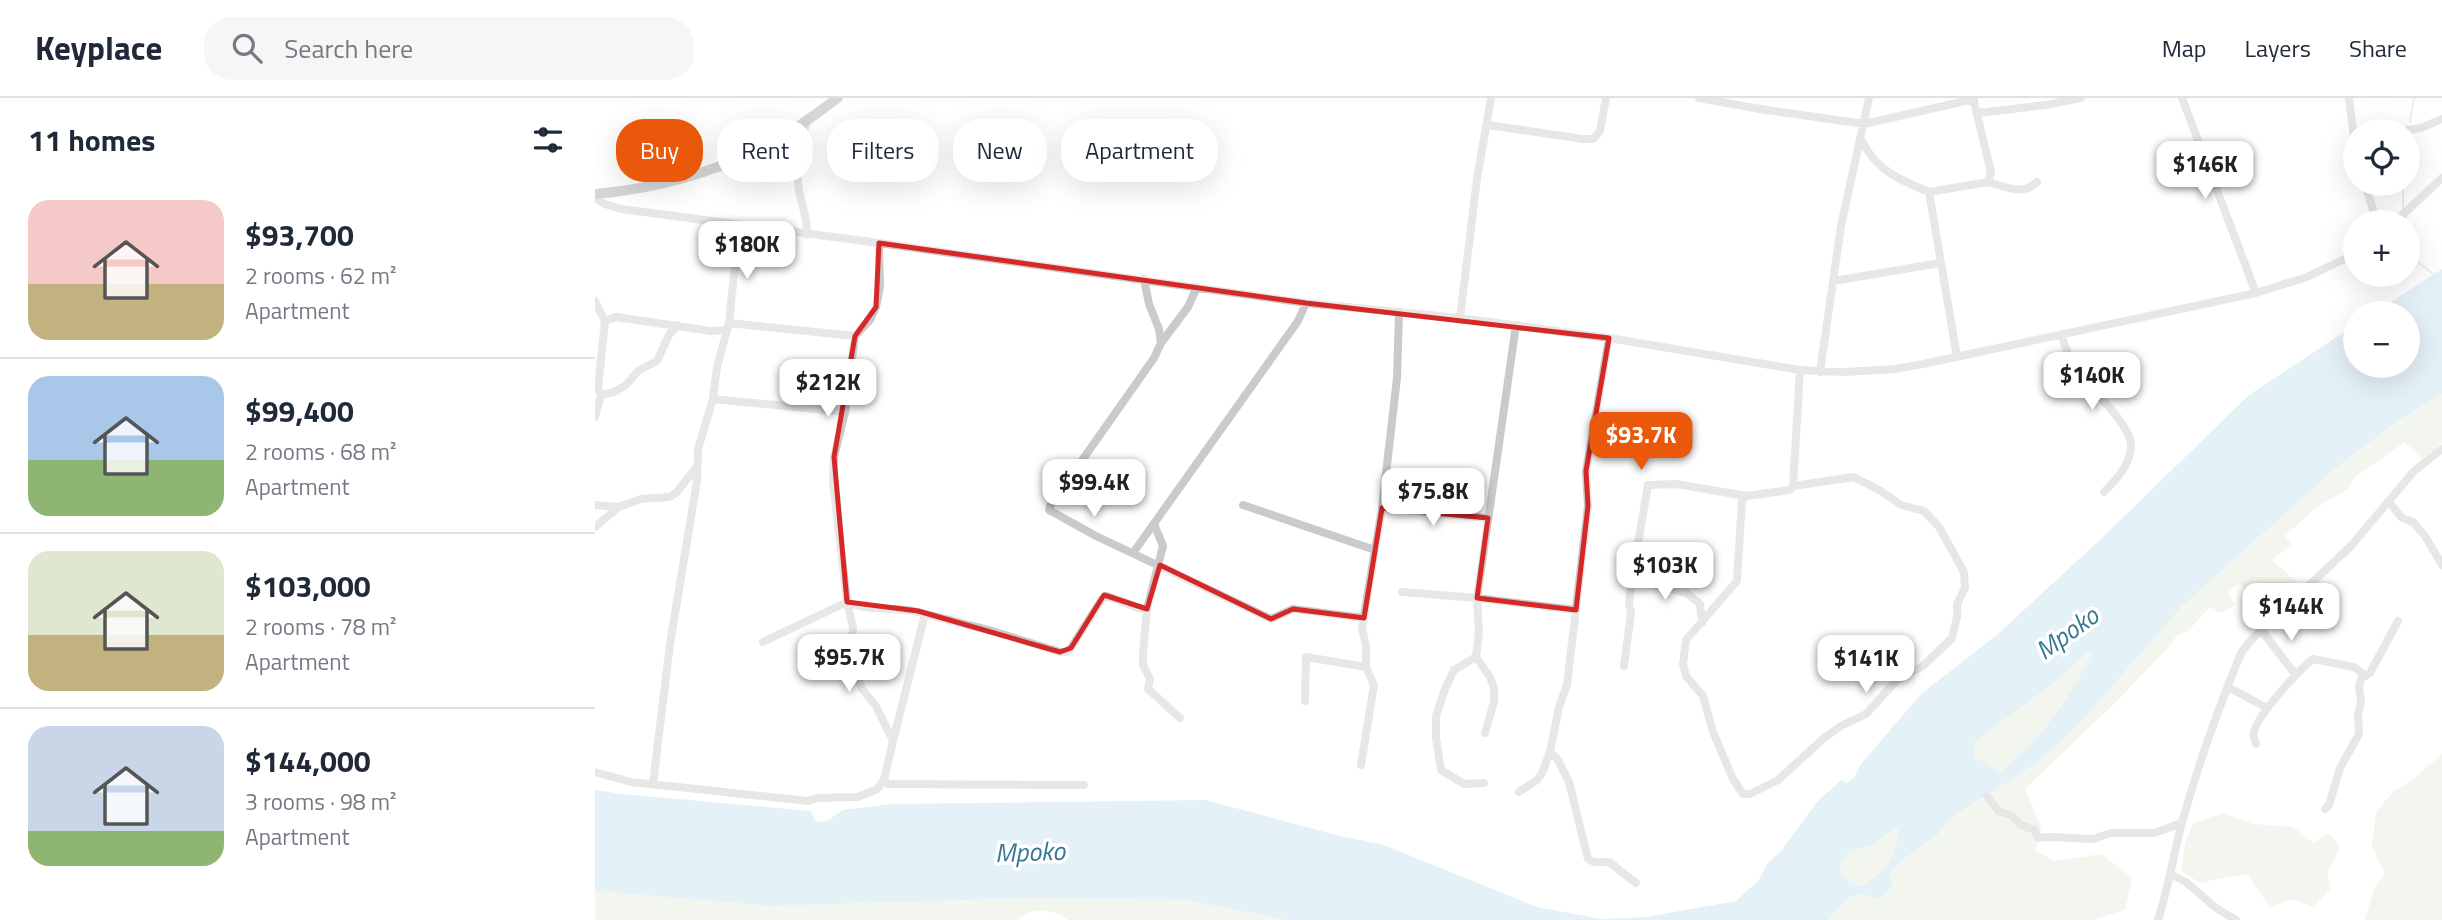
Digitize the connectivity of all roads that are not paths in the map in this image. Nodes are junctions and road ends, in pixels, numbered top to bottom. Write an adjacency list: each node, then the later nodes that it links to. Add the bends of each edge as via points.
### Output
1 (838, 98): 11 (main road)
2 (1491, 98): 15 (street)
3 (1606, 98): 15 (street, via 1600,131 1593,139)
4 (1699, 98): 14 (street)
5 (1869, 98): 14 (street)
6 (1973, 98): 10 (street); 14 (street)
7 (2081, 98): 10 (street)
8 (2182, 98): 34 (street)
9 (2349, 98): 12 (street)
10 (1978, 113): 21 (street, via 1991,172)
11 (808, 119)
12 (2352, 119)
13 (2442, 119): 16 (street)
14 (1864, 124): 17 (street)
15 (1488, 125): 38 (street)
16 (2420, 128)
17 (1860, 138): 23 (street, via 1869,155 1889,173); 32 (street)
18 (717, 166): 24 (main road)
19 (2442, 178): 25 (street)
20 (799, 182): 27 (street)
21 (1988, 182): 22 (street, via 2019,191); 23 (street)
22 (2036, 182)
23 (1929, 192): 30 (street)
24 (595, 196): 26 (street, via 621,209)
25 (2408, 210)
26 (739, 226): 27 (street); 41 (street)
27 (807, 234): 28 (street)
28 (880, 243): 31 (street); 44 (street, via 876,307)
29 (2343, 260): 34 (street)
30 (1940, 263): 32 (street); 47 (street)
31 (1144, 279): 33 (street); 46 (street)
32 (1833, 281): 49 (street)
33 (1197, 287): 36 (street); 46 (street)
34 (2256, 293): 43 (street)
35 (595, 302): 39 (street)
36 (1306, 303): 37 (street); 65 (street)
37 (1399, 313): 38 (street); 63 (street, via 1397,378)
38 (1460, 318): 42 (street)
39 (605, 321): 40 (street, via 616,317); 50 (street)
40 (677, 325): 41 (street, via 711,331); 50 (street, via 657,361 638,371 626,385)
41 (728, 326): 44 (street); 51 (street)
42 (1516, 326): 45 (street); 64 (street)
43 (2061, 334): 47 (street); 57 (street, via 2075,368 2120,421 2131,444 2120,475)
44 (855, 336): 52 (street)
45 (1609, 338): 48 (street); 76 (street, via 1586,471 1588,506)
46 (1161, 343): 68 (street, via 1050,506 1051,513)
47 (1957, 357): 49 (street, via 1895,369)
48 (1800, 370): 49 (street); 56 (street)
49 (1820, 372)
50 (601, 395): 53 (street)
51 (713, 398): 52 (street); 55 (street)
52 (845, 412): 74 (street, via 833,481)
53 (595, 417)
54 (2442, 449): 59 (street, via 2414,471)
55 (696, 468): 62 (street, via 669,497 641,499); 100 (street)
56 (1793, 486): 58 (street, via 1783,492); 80 (street, via 1854,477 1901,505 1931,516 1966,581 1952,638 1923,666 1890,686 1866,715 1824,738 1778,780 1743,794 1713,732 1703,696 1686,676 1683,664 1686,640)
57 (2104, 492)
58 (1746, 496): 71 (street, via 1676,484 1648,485); 80 (street, via 1740,507 1737,581)
59 (2388, 501): 70 (street, via 2425,536); 81 (street, via 2351,546)
60 (595, 505): 62 (street)
61 (1243, 505): 67 (street)
62 (619, 507): 66 (street)
63 (1381, 508): 64 (street); 67 (street)
64 (1488, 519): 73 (street)
65 (1154, 524): 68 (street); 69 (street, via 1163,546)
66 (595, 527)
67 (1375, 550): 78 (street)
68 (1133, 552): 69 (street)
69 (1160, 565): 75 (street); 78 (street, via 1271,619 1293,608)
70 (2442, 565)
71 (1632, 579): 80 (street, via 1687,593 1700,604); 84 (street)
72 (1402, 592): 73 (street)
73 (1477, 598): 76 (street); 83 (street)
74 (847, 601): 77 (street); 82 (street); 93 (street, via 855,670)
75 (1147, 609): 77 (street, via 1102,598 1067,652); 91 (street, via 1143,665 1150,678 1148,689)
76 (1576, 610): 95 (street, via 1567,685)
77 (925, 614): 93 (street)
78 (1364, 618): 85 (street)
79 (2398, 621): 87 (street)
80 (1702, 623)
81 (2262, 631): 86 (street); 88 (street, via 2241,653)
82 (763, 642)
83 (1476, 657): 92 (street, via 1494,688); 99 (street, via 1454,670 1436,716 1436,737 1441,770 1464,784)
84 (1624, 666)
85 (1366, 667): 89 (street, via 1306,657); 96 (street, via 1374,685)
86 (2295, 674): 87 (street, via 2318,658 2354,667); 90 (street)
87 (2366, 676): 104 (street, via 2359,686 2359,734)
88 (2228, 687): 90 (street); 105 (street)
89 (1305, 701)
90 (2267, 708): 94 (street, via 2253,733)
91 (1179, 718)
92 (1485, 733)
93 (893, 741): 98 (street)
94 (2256, 744)
95 (1550, 752): 102 (street, via 1537,780); 107 (street, via 1569,782 1588,859 1613,864)
96 (1361, 765)
97 (595, 772): 100 (street)
98 (884, 780): 100 (street, via 877,789 858,797 808,801); 101 (street, via 920,786)
99 (1484, 783)
100 (653, 784)
101 (1084, 785)
102 (1519, 792)
103 (1987, 796): 105 (street, via 1998,811 2034,829 2038,838 2154,833)
104 (2325, 809)
105 (2182, 823): 106 (street)
106 (2172, 875): 108 (street); 109 (street)
107 (1636, 883)
108 (2158, 920)
109 (2236, 920)

